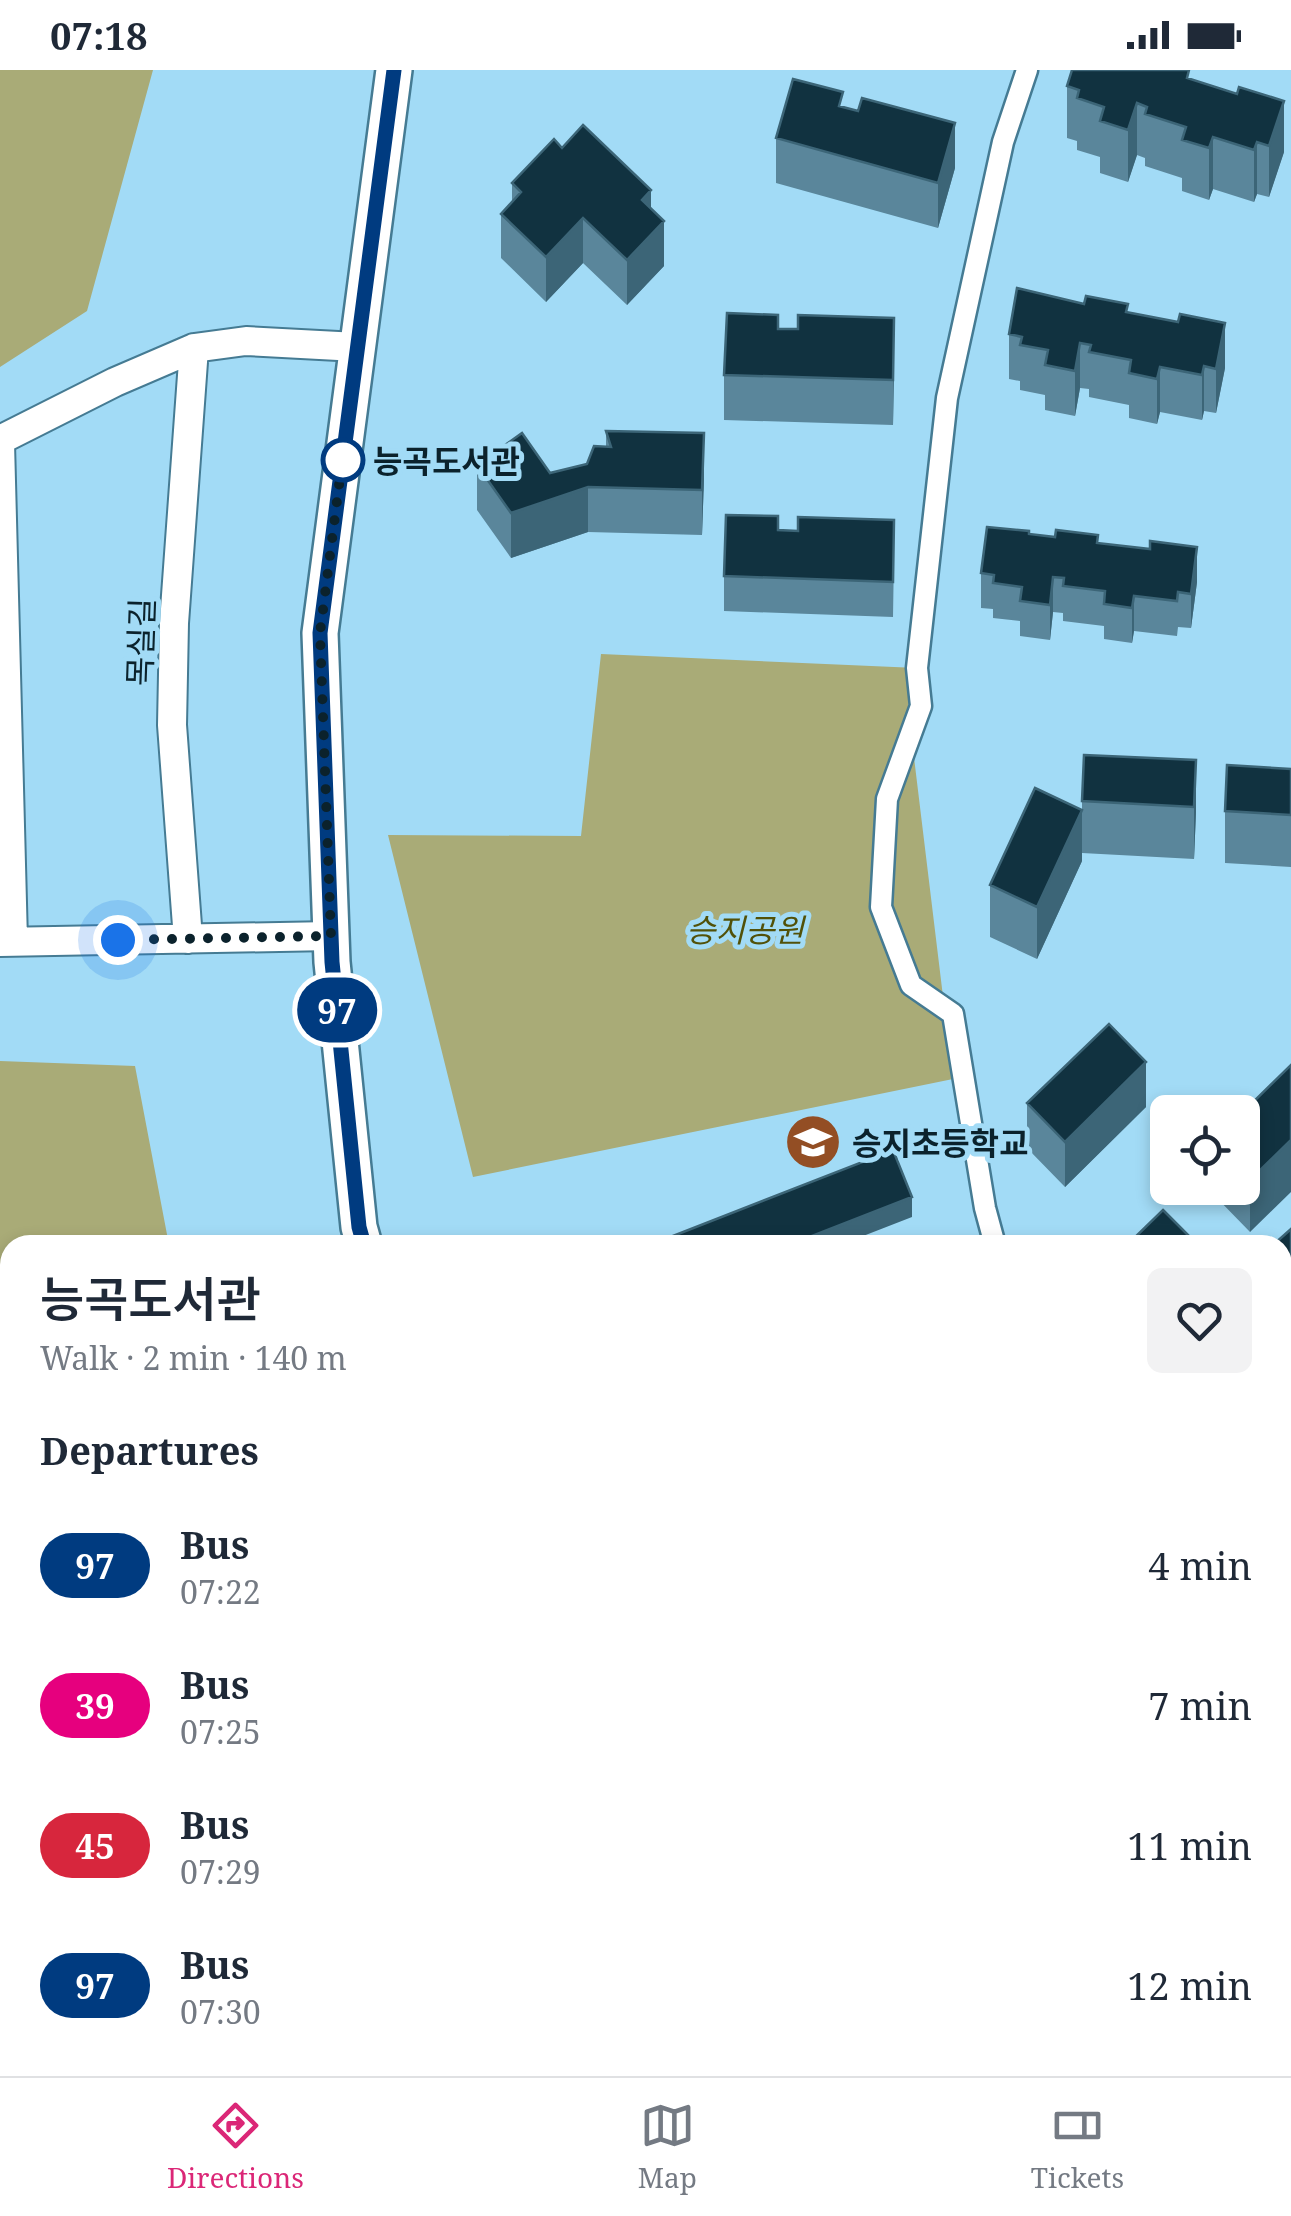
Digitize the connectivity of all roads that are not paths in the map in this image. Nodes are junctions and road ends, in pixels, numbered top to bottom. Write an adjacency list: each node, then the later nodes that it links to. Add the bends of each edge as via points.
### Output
1 (394, 70): 3 (street)
2 (1028, 70): 11 (street, via 1002,142 947,398 917,668 921,706 886,799 880,907 911,984 952,1014)
3 (358, 347): 4 (street, via 246,340); 7 (street, via 320,633)
4 (194, 348): 5 (street); 8 (street, 목실길, via 172,725)
5 (0, 442): 6 (street)
6 (4, 723): 9 (street)
7 (331, 936): 8 (street); 10 (street)
8 (188, 939): 9 (street)
9 (6, 941)
10 (361, 1235)
11 (992, 1235)

